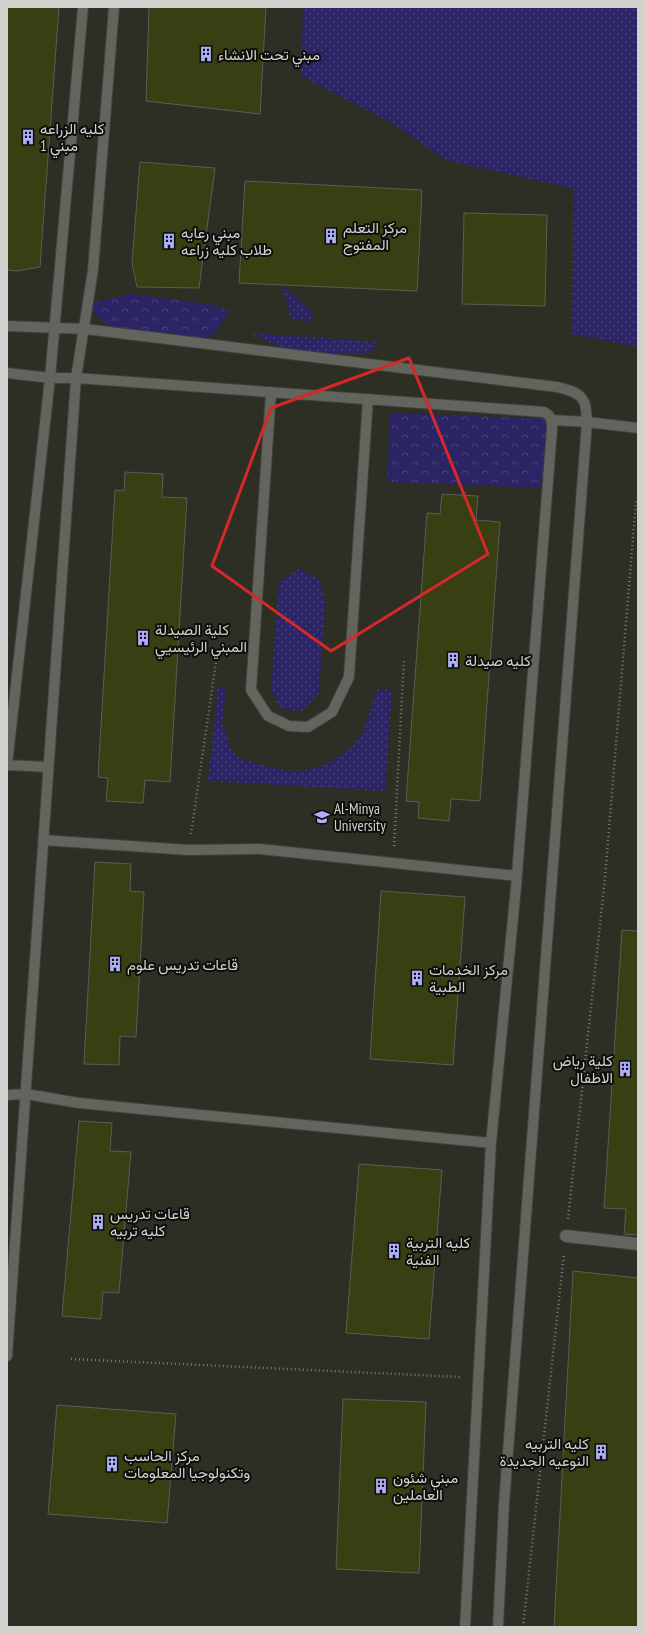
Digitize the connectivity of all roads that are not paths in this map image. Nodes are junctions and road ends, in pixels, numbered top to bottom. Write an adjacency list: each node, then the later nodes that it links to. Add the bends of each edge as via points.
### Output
1 (83, 7): 4 (lane)
2 (114, 7): 5 (lane, via 93,270)
3 (7, 326): 4 (lane)
4 (54, 328): 5 (lane); 7 (lane)
5 (85, 329): 8 (lane); 12 (lane, via 557,387 570,390 584,402)
6 (7, 373): 7 (lane)
7 (50, 378): 8 (lane); 14 (lane)
8 (76, 378): 9 (lane); 15 (lane)
9 (271, 392): 10 (lane); 10 (lane, via 251,690 268,716 289,726 308,727 332,712 349,677)
10 (368, 399): 11 (lane, via 544,412)
11 (552, 420): 12 (lane); 17 (lane)
12 (586, 422): 13 (lane); 25 (lane, via 504,1504)
13 (638, 428)
14 (7, 765): 15 (lane)
15 (48, 767): 16 (lane)
16 (43, 840): 17 (lane, via 188,850 260,849); 18 (lane)
17 (517, 876): 20 (lane)
18 (26, 1094): 19 (lane); 20 (lane, via 79,1103); 23 (lane)
19 (7, 1095)
20 (491, 1143): 24 (lane)
21 (566, 1236): 22 (street)
22 (638, 1244)
23 (7, 1356)
24 (465, 1627)
25 (498, 1627)

